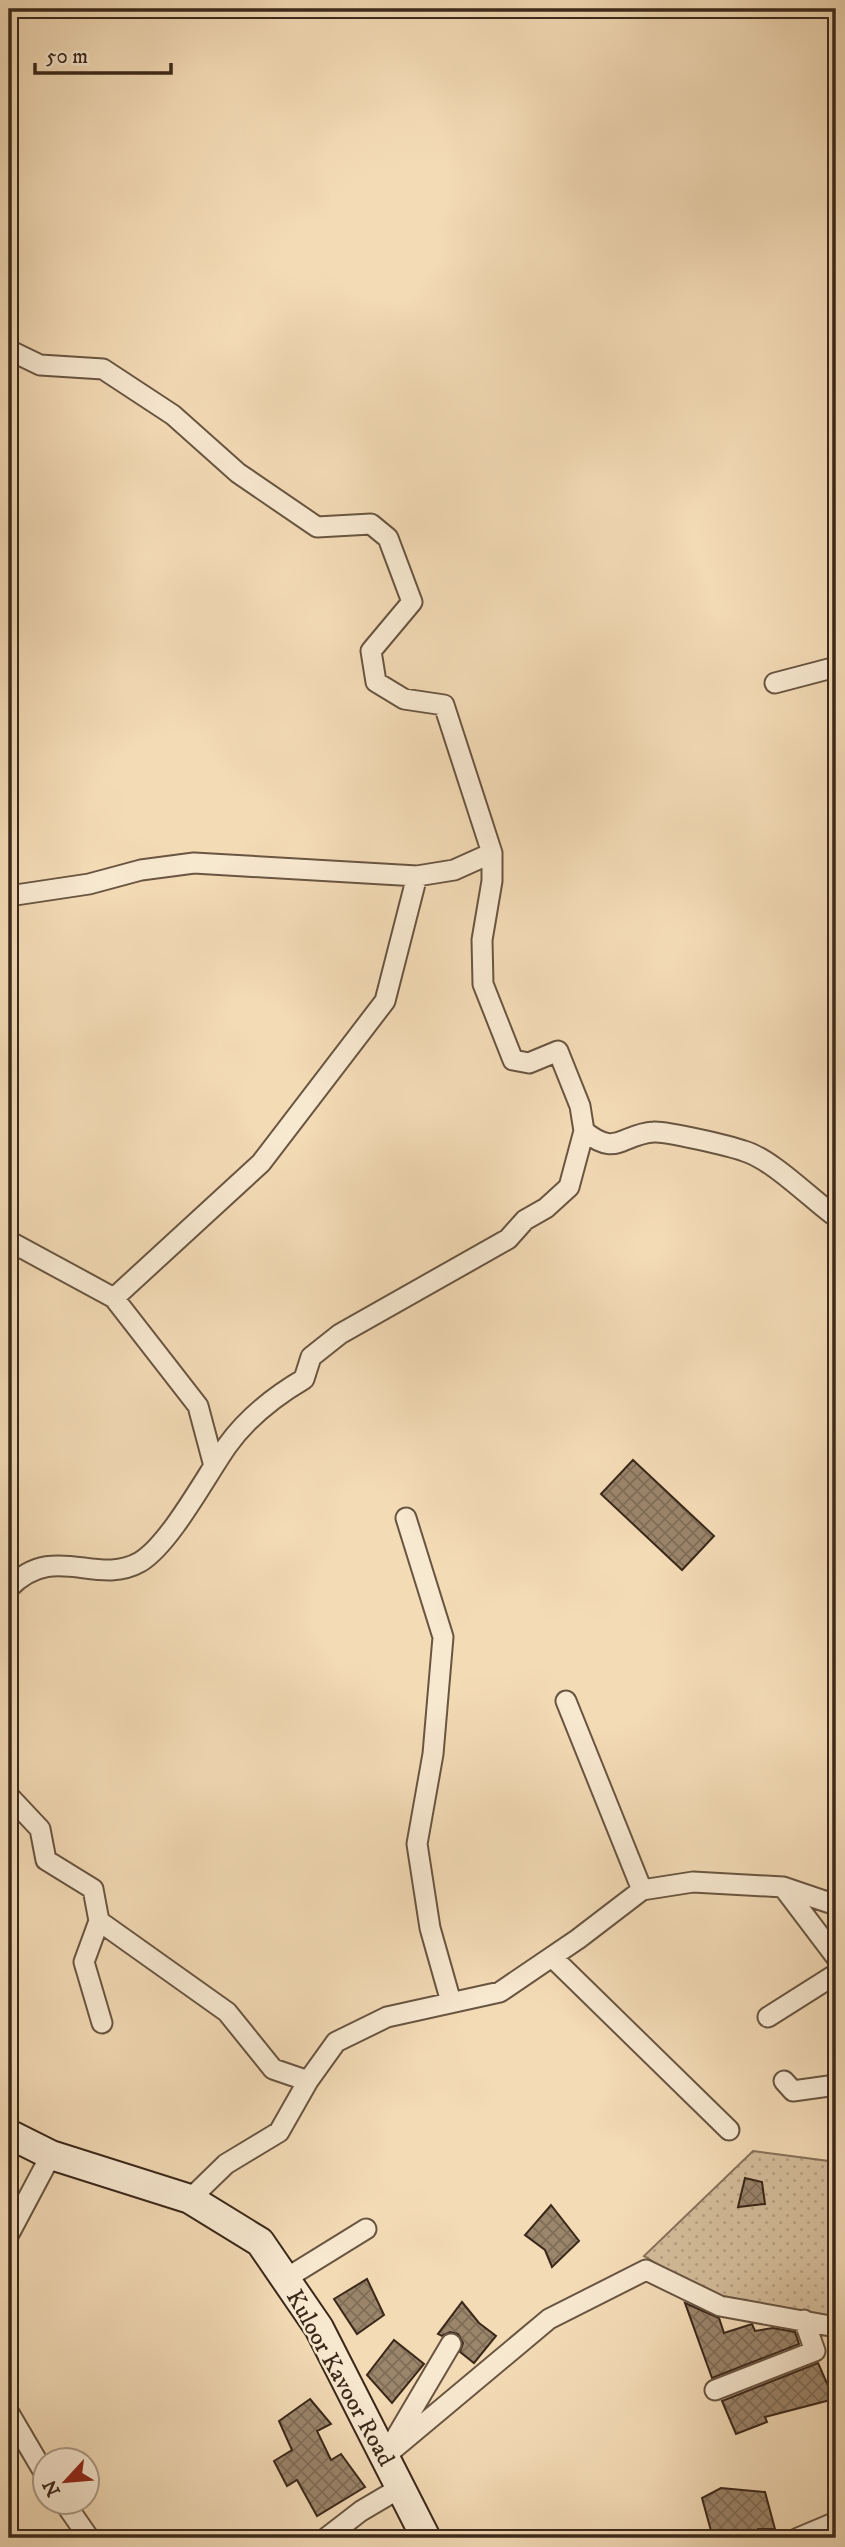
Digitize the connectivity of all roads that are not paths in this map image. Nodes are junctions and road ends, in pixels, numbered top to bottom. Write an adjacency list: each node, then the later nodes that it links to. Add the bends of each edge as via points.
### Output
1 (9, 350): 4 (street, via 40,365 103,369 173,415 238,473 317,527 371,524 388,538 412,602 371,651 376,682 404,699 444,705)
2 (836, 667): 3 (street)
3 (775, 684)
4 (492, 853): 5 (street, via 454,870); 7 (street, via 482,940 483,984 513,1060 530,1063 558,1051 580,1106)
5 (417, 876): 6 (street, via 194,863); 10 (street, via 385,1001 261,1163)
6 (9, 896)
7 (584, 1131): 8 (street, via 608,1145 654,1132 746,1151); 11 (street, via 569,1187 546,1208 525,1220 508,1240 340,1334 311,1357 303,1379 274,1397 229,1443)
8 (836, 1217)
9 (9, 1241): 10 (street)
10 (114, 1298): 11 (street, via 198,1406)
11 (214, 1466): 13 (street, via 162,1541 139,1562 115,1569 44,1565 22,1574)
12 (406, 1518): 23 (street, via 443,1637 433,1754 418,1843 430,1928)
13 (9, 1588)
14 (566, 1701): 17 (street)
15 (9, 1796): 19 (street, via 40,1829 46,1860 93,1889)
16 (783, 1887): 17 (street, via 693,1882); 18 (street); 21 (street)
17 (642, 1890): 20 (street)
18 (836, 1905)
19 (100, 1921): 25 (street, via 84,1962); 26 (street, via 227,2012 273,2068)
20 (552, 1957): 23 (street, via 500,1992); 29 (street)
21 (836, 1957)
22 (836, 1974): 24 (street)
23 (451, 2003): 26 (street, via 387,2017 359,2029 336,2042)
24 (768, 2017)
25 (102, 2023)
26 (308, 2081): 32 (street, via 279,2132 226,2164)
27 (783, 2081): 28 (street, via 793,2091)
28 (836, 2085)
29 (729, 2130)
30 (9, 2134): 31 (main road, Kuloor Kavoor Road)
31 (51, 2155): 32 (main road, Kuloor Kavoor Road); 34 (street)
32 (190, 2199): 35 (main road, Kuloor Kavoor Road, via 260,2242)
33 (366, 2228): 35 (street)
34 (9, 2234)
35 (285, 2279): 42 (main road, Kuloor Kavoor Road, via 319,2329)
36 (804, 2320): 37 (street); 39 (street, via 814,2351); 42 (street, via 720,2306 646,2270 549,2319)
37 (836, 2327)
38 (451, 2344): 42 (street)
39 (715, 2390)
40 (9, 2413): 41 (street)
41 (32, 2452)
42 (384, 2457): 43 (main road, Kuloor Kavoor Road)
43 (400, 2487): 47 (street); 48 (main road, Kuloor Kavoor Road)
44 (74, 2516): 46 (street)
45 (836, 2522): 49 (street)
46 (89, 2538)
47 (327, 2538)
48 (426, 2538)
49 (798, 2538)

